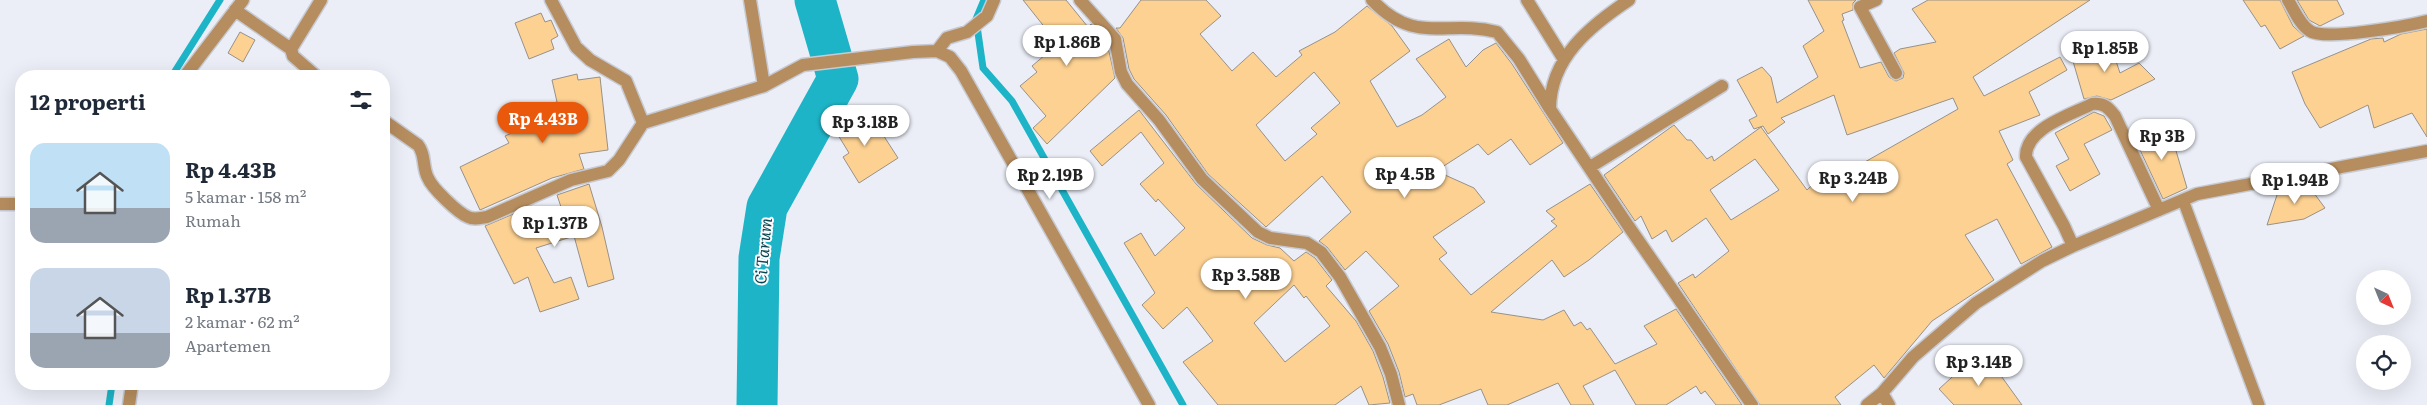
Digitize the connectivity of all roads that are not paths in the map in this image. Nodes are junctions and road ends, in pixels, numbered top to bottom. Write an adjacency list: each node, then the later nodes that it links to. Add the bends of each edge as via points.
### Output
1 (321, 0): 14 (street)
2 (551, 0): 23 (street, via 578,50 626,81)
3 (750, 0): 20 (street)
4 (994, 0): 15 (street, via 987,16 967,32 948,38)
5 (1080, 0): 36 (street, via 1115,39 1121,72 1128,84 1202,179 1258,232 1270,238 1307,243 1320,252 1340,277 1380,347)
6 (1372, 0): 22 (street, via 1385,14 1403,24 1497,32 1519,59)
7 (1527, 0): 16 (street)
8 (1629, 0): 16 (street, via 1581,38)
9 (1876, 0): 11 (street)
10 (2288, 0): 13 (street, via 2303,24 2315,34 2396,28)
11 (1859, 4): 19 (street)
12 (239, 5): 14 (street); 17 (street)
13 (2427, 21)
14 (291, 49): 18 (street, via 293,56)
15 (937, 51): 20 (street, via 803,65); 35 (street, via 950,58 961,71)
16 (1563, 58): 22 (street, via 1553,83)
17 (190, 70)
18 (309, 70)
19 (1896, 73)
20 (764, 86): 23 (street)
21 (1722, 86): 26 (street)
22 (1550, 109): 26 (street)
23 (643, 123): 24 (street, via 608,171 570,180 496,214 475,219 463,214 432,185 418,145)
24 (390, 125)
25 (2427, 151): 27 (street, via 2197,194)
26 (1590, 167): 37 (street)
27 (2183, 200): 30 (street); 40 (lane)
28 (0, 204): 29 (street)
29 (15, 204)
30 (2159, 210): 31 (street); 31 (street, via 2115,116 2104,105 2092,104 2041,130 2026,149 2026,156)
31 (2073, 246): 33 (street, via 1976,303 1913,357)
32 (131, 390): 34 (street)
33 (1882, 394): 38 (street); 39 (street)
34 (129, 405)
35 (1149, 405)
36 (1399, 405)
37 (1752, 405)
38 (1867, 405)
39 (1889, 405)
40 (2259, 405)

